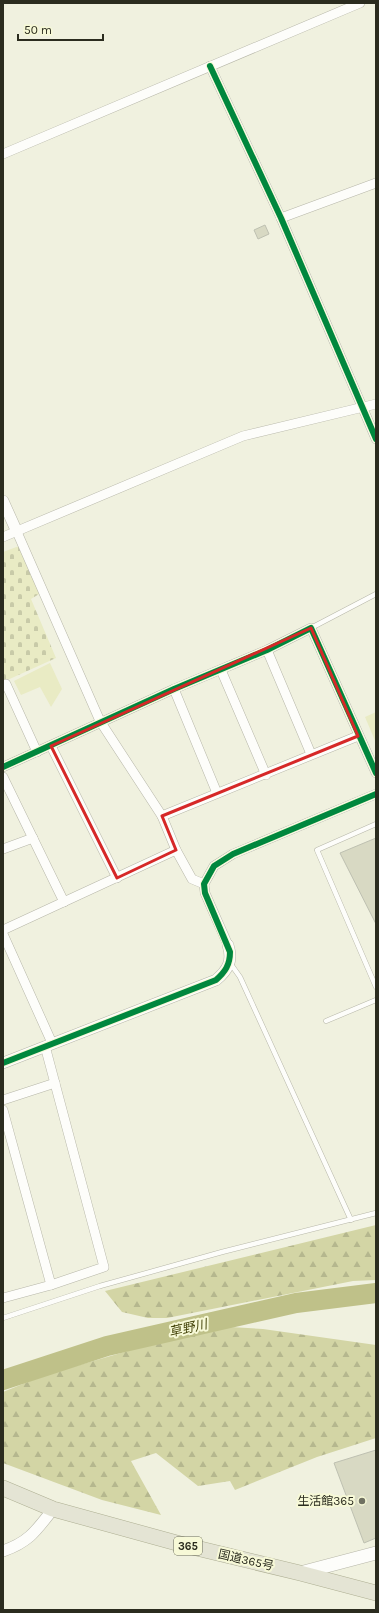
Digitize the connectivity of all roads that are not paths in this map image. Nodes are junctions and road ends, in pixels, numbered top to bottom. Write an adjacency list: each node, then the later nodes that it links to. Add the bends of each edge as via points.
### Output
1 (360, 3): 2 (street)
2 (210, 66): 3 (street); 5 (street)
3 (3, 154)
4 (376, 183): 5 (street)
5 (281, 218): 7 (street)
6 (376, 404): 7 (street)
7 (362, 406): 8 (street); 10 (street, via 243,436)
8 (376, 439)
9 (3, 501): 10 (street)
10 (17, 532): 11 (street); 18 (street)
11 (3, 537)
12 (376, 594): 13 (lane)
13 (311, 628): 14 (street); 19 (street)
14 (268, 650): 15 (street); 22 (street)
15 (221, 670): 17 (street); 25 (street)
16 (6, 684): 21 (street)
17 (174, 689): 18 (street); 27 (street)
18 (100, 721): 20 (street); 29 (street)
19 (358, 736): 22 (street); 24 (street)
20 (51, 746): 21 (street); 34 (street)
21 (37, 752): 23 (street)
22 (311, 754): 25 (street)
23 (3, 767)
24 (376, 773)
25 (266, 775): 27 (street)
26 (3, 777): 31 (street)
27 (217, 793): 29 (street)
28 (376, 794): 35 (street, via 233,854 214,866)
29 (162, 816): 33 (street)
30 (376, 824): 41 (lane, via 317,850)
31 (33, 838): 32 (street); 36 (street)
32 (3, 850)
33 (176, 850): 34 (street); 35 (street, via 192,879)
34 (116, 878): 36 (street)
35 (204, 884): 39 (street, via 205,893)
36 (64, 902): 37 (street)
37 (3, 930)
38 (3, 934): 44 (street)
39 (228, 945): 40 (street)
40 (230, 962): 44 (street, via 224,973 216,980); 50 (lane, via 240,977)
41 (376, 987)
42 (376, 1000): 43 (lane)
43 (326, 1021)
44 (48, 1044): 45 (street); 46 (street)
45 (3, 1063)
46 (55, 1083): 47 (street); 51 (street, via 104,1267)
47 (3, 1100)
48 (3, 1110): 51 (street)
49 (376, 1213): 50 (lane)
50 (351, 1220): 53 (lane, via 100,1286)
51 (51, 1285): 52 (street)
52 (3, 1298)
53 (3, 1318)
54 (3, 1488): 55 (highway, 国道365号 / 365)
55 (53, 1509): 56 (street, via 29,1538); 58 (highway, 国道365号 / 365, via 184,1545)
56 (3, 1552)
57 (376, 1553): 58 (main road)
58 (300, 1572): 59 (highway, 国道365号 / 365)
59 (376, 1593)

